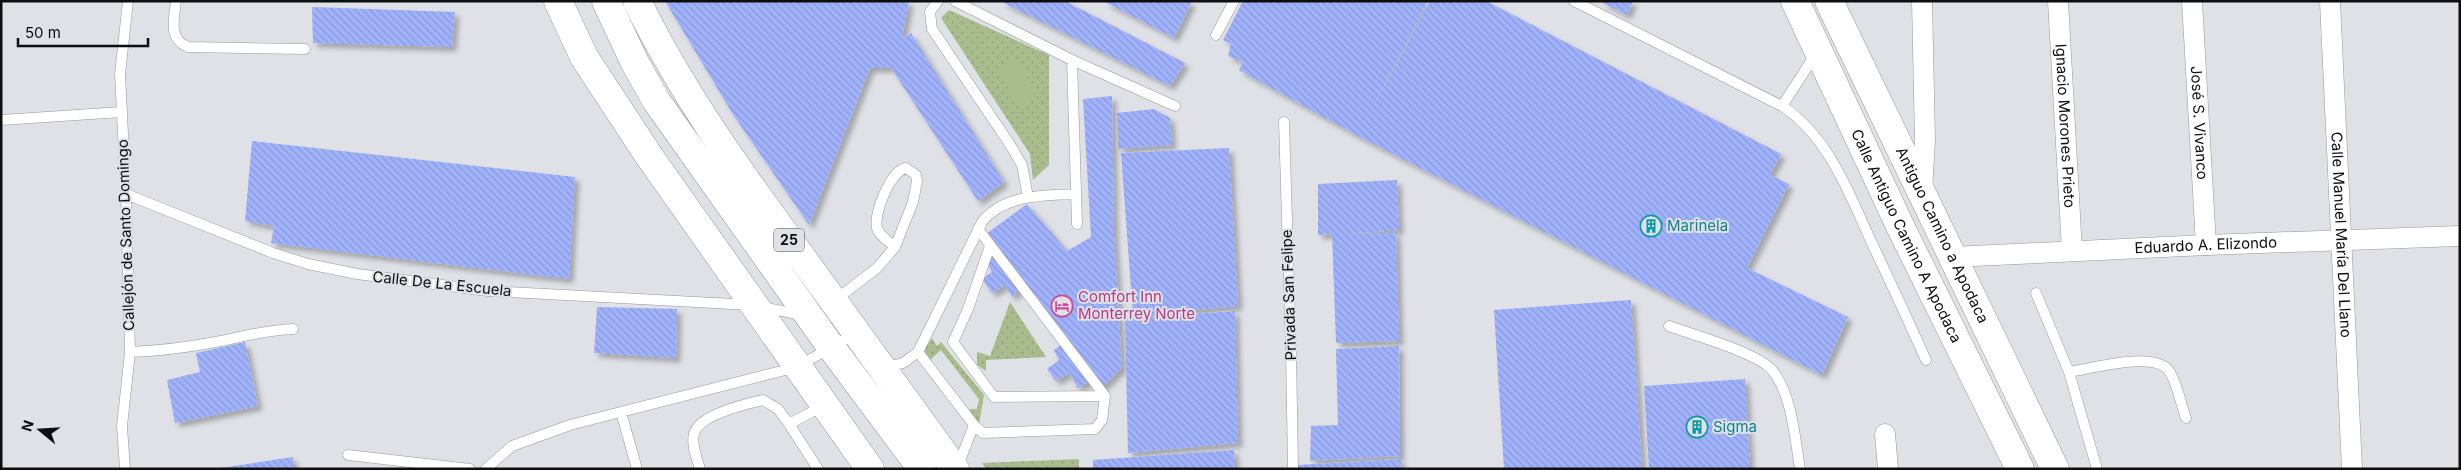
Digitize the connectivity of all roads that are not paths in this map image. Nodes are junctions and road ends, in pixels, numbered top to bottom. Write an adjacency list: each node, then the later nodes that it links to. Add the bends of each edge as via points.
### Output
1 (128, 1): 22 (lane, Callejón de Santo Domingo, via 120,74)
2 (176, 1): 17 (lane, via 174,35 179,43 188,47)
3 (558, 1): 39 (street, via 584,57)
4 (606, 1): 40 (street, 25, via 657,102)
5 (637, 1): 40 (street, 25, via 689,94)
6 (938, 1): 28 (lane, via 930,12 932,29 1010,143 1022,165)
7 (955, 1): 19 (lane)
8 (1234, 1): 16 (lane)
9 (1574, 1): 21 (lane)
10 (1795, 1): 18 (street, Calle Antiguo Camino A Apodaca)
11 (1829, 1): 27 (street, Antiguo Camino a Apodaca)
12 (1922, 1): 27 (street, via 1926,140)
13 (2058, 1): 36 (street, Ignacio Morones Prieto)
14 (2192, 1): 33 (street, José S. Vivanco)
15 (2330, 1): 32 (street, Calle Manuel María Del Llano)
16 (1216, 35)
17 (305, 50)
18 (1818, 50): 21 (lane); 71 (street, Calle Antiguo Camino A Apodaca, via 1901,228)
19 (1072, 60): 20 (lane); 26 (lane)
20 (1175, 106)
21 (1782, 106): 47 (lane, via 1806,125 1855,204)
22 (122, 112): 23 (lane); 25 (lane, Callejón de Santo Domingo)
23 (1, 120)
24 (1284, 122): 68 (lane, Privada San Felipe)
25 (126, 194): 39 (lane, Calle De La Escuela, via 273,253 357,274 488,291); 45 (lane, Callejón de Santo Domingo)
26 (1075, 194): 28 (lane); 29 (lane)
27 (1922, 194): 37 (street, Antiguo Camino a Apodaca)
28 (1028, 196): 30 (lane, via 992,212)
29 (1076, 224)
30 (978, 229): 34 (lane); 46 (lane)
31 (2460, 236): 32 (street, Eduardo A. Elizondo)
32 (2341, 241): 33 (street, Eduardo A. Elizondo); 74 (street, Calle Manuel María Del Llano)
33 (2206, 245): 36 (street, Eduardo A. Elizondo)
34 (990, 246): 51 (lane); 51 (lane, via 953,342 994,397)
35 (895, 247): 35 (lane, via 913,202 917,181 916,175 906,168 898,170 887,186 876,223 879,233); 40 (lane, via 877,268)
36 (2072, 251): 37 (street, Eduardo A. Elizondo)
37 (1952, 257): 72 (street, Antiguo Camino a Apodaca)
38 (2036, 293): 50 (lane)
39 (761, 307): 40 (lane, Calle De La Escuela); 48 (street)
40 (822, 309): 43 (street, 25); 44 (street, 25)
41 (1670, 326): 69 (lane, via 1758,359 1771,369 1781,386 1793,421)
42 (293, 329): 45 (lane, via 268,330 156,351)
43 (857, 333): 44 (lane); 49 (street, 25)
44 (831, 347): 48 (lane); 59 (street, 25)
45 (130, 352): 60 (lane, Callejón de Santo Domingo, via 122,426)
46 (918, 352): 49 (lane, via 903,363); 56 (lane)
47 (1926, 360)
48 (797, 367): 52 (street); 53 (lane)
49 (883, 368): 67 (street, 25)
50 (2069, 372): 54 (lane, via 2141,360 2160,364 2169,370); 73 (lane)
51 (1105, 396): 56 (lane, via 1102,420 1095,429 988,434)
52 (825, 405): 55 (lane); 66 (street)
53 (621, 412): 62 (lane, via 570,424 512,446); 63 (lane)
54 (2186, 418)
55 (789, 424): 64 (lane, via 778,409 763,400 701,421 694,433); 65 (lane)
56 (974, 424): 67 (lane)
57 (1885, 434): 70 (street)
58 (348, 455): 61 (lane)
59 (917, 467)
60 (125, 469)
61 (470, 469)
62 (486, 469)
63 (636, 469)
64 (700, 469)
65 (818, 469)
66 (870, 469)
67 (956, 469)
68 (1293, 469)
69 (1800, 469)
70 (1888, 469)
71 (2020, 469)
72 (2055, 469)
73 (2097, 469)
74 (2352, 469)

